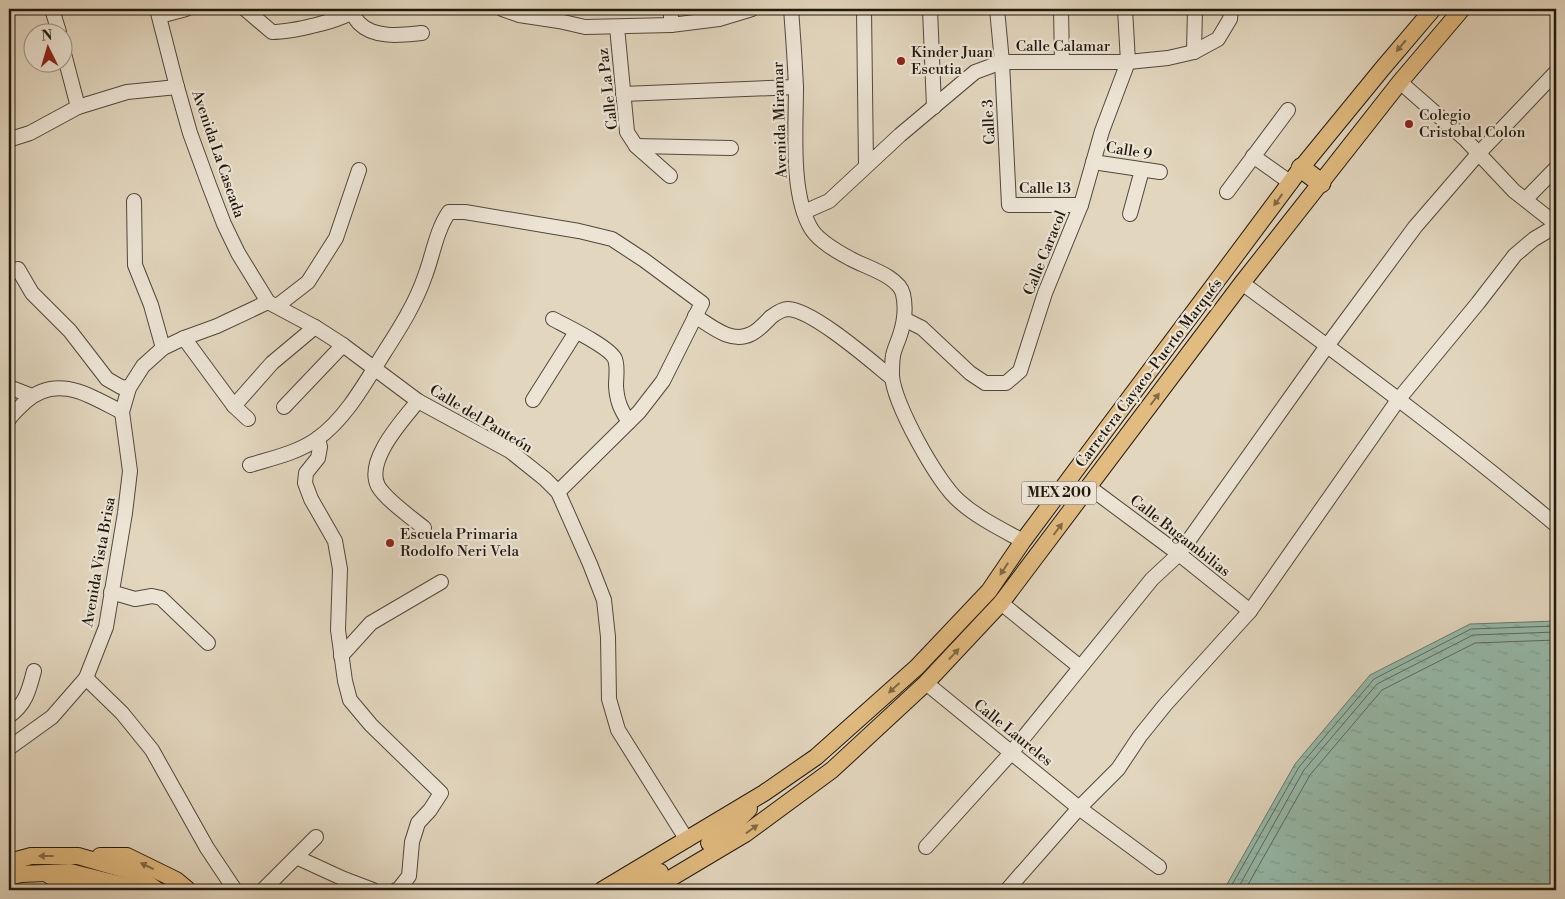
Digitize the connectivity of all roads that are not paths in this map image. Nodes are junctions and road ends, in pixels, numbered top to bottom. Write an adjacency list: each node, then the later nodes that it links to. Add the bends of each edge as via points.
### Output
1 (52, 9): 19 (street)
2 (186, 9): 18 (street)
3 (245, 9): 17 (street, via 272,32 332,20)
4 (502, 9): 21 (street, via 585,27)
5 (671, 9): 20 (street)
6 (752, 9): 20 (street, via 719,19)
7 (791, 9): 31 (street, Avenida Miramar)
8 (864, 9): 42 (street)
9 (930, 9): 34 (street)
10 (998, 9): 24 (street, Calle 3)
11 (1060, 9): 25 (street)
12 (1125, 9): 26 (street, Calle Caracol)
13 (1194, 9): 23 (street)
14 (1231, 9): 23 (street, Calle Calamar, via 1230,19 1218,38)
15 (1433, 9): 48 (main road, Carretera Cayaco-Puerto Marqués / MEX 200, one-way to 48)
16 (1462, 9): 29 (main road, Carretera Cayaco-Puerto Marqués / MEX 200)
17 (354, 11): 22 (street, via 360,24 376,33)
18 (158, 13): 30 (street, Avenida La Cascada)
19 (56, 22)
20 (671, 25): 21 (street)
21 (617, 27): 32 (street, Calle La Paz)
22 (422, 33)
23 (1194, 52): 26 (street, Calle Calamar)
24 (1002, 62): 25 (street, Calle Calamar); 34 (street, Calle Calamar, via 975,72); 54 (street, Calle 3)
25 (1062, 62): 26 (street, Calle Calamar)
26 (1128, 62): 41 (street, Calle Caracol)
27 (69, 72): 33 (street)
28 (1556, 72): 39 (street)
29 (1400, 82): 39 (street); 49 (main road, Carretera Cayaco-Puerto Marqués / MEX 200)
30 (177, 87): 33 (street, via 128,92); 60 (street, Avenida La Cascada, via 224,224 242,260)
31 (796, 87): 32 (street); 55 (street, Avenida Miramar, via 795,152)
32 (623, 94): 37 (street, Calle La Paz, via 627,132)
33 (78, 107): 36 (street, via 30,133)
34 (934, 107): 42 (street, Calle Calamar)
35 (1288, 110): 40 (street)
36 (9, 136)
37 (636, 146): 38 (street, Calle La Paz); 47 (street, Calle La Paz)
38 (731, 148)
39 (1478, 154): 51 (street); 68 (street, via 1416,228)
40 (1253, 156): 48 (street); 50 (street)
41 (1093, 162): 45 (street, Calle 9); 53 (street, Calle Caracol)
42 (866, 166): 55 (street, Calle Calamar, via 829,201)
43 (1556, 168): 51 (street)
44 (358, 170): 60 (street, Avenida Vista Brisa, via 336,238 308,282)
45 (1142, 170): 46 (street, Calle 9); 56 (street)
46 (1160, 172)
47 (670, 176)
48 (1296, 176): 49 (highway); 90 (main road, Carretera Cayaco-Puerto Marqués / MEX 200, one-way to 90)
49 (1321, 182): 59 (main road, Carretera Cayaco-Puerto Marqués / MEX 200)
50 (1226, 192)
51 (1526, 199): 57 (street)
52 (134, 201): 69 (street, via 135,265)
53 (1082, 204): 54 (street, Calle 13); 63 (street, Calle Caracol, via 1045,293 1020,371 1006,383 985,383 922,328)
54 (1009, 205)
55 (804, 212): 63 (street, Avenida Miramar, via 818,237 851,260 892,280 903,292)
56 (1130, 214)
57 (1556, 225): 76 (street, via 1515,255)
58 (18, 269): 73 (street, via 32,293 70,331 107,379)
59 (1242, 283): 68 (street); 86 (main road, Carretera Cayaco-Puerto Marqués / MEX 200, one-way to 59)
60 (273, 304): 64 (street, Calle del Panteón); 66 (street, Avenida Vista Brisa)
61 (695, 316): 70 (street, via 702,303 612,239 449,212 442,222 425,277 405,320); 71 (street, via 728,336 740,338 752,334 786,309 799,311 827,327); 83 (street, via 662,381)
62 (553, 319): 65 (street)
63 (904, 319): 71 (street, Avenida Miramar, via 893,355)
64 (315, 327): 67 (street, Calle del Panteón); 78 (street, via 272,364)
65 (576, 332): 75 (street); 83 (street, via 615,358 619,407)
66 (184, 338): 69 (street, Avenida Vista Brisa); 78 (street)
67 (342, 345): 70 (street, Calle del Panteón); 79 (street)
68 (1327, 346): 76 (street); 91 (street)
69 (163, 348): 73 (street, Avenida Vista Brisa, via 143,366)
70 (374, 369): 77 (street, Calle del Panteón); 84 (street, via 332,426)
71 (892, 378): 90 (street, Avenida Miramar, via 904,415 945,485 974,513)
72 (9, 387): 74 (street)
73 (129, 388): 80 (street, Avenida Vista Brisa)
74 (32, 396): 80 (street, via 51,388 68,388); 82 (street)
75 (533, 400)
76 (1398, 400): 88 (street, via 1512,487); 95 (street)
77 (418, 401): 87 (street, Calle del Panteón, via 510,451); 89 (street, via 390,436 379,455 376,469 378,485 395,505)
78 (234, 406): 81 (street)
79 (284, 407)
80 (122, 412): 93 (street, Avenida Vista Brisa, via 130,471)
81 (248, 419)
82 (9, 420)
83 (630, 422): 87 (street)
84 (318, 438): 85 (street, via 302,448); 97 (street, via 318,458 306,473 305,483 335,541 340,569 338,630)
85 (250, 465)
86 (1089, 487): 91 (street, Calle Bugambilias); 94 (main road, Carretera Cayaco-Puerto Marqués / MEX 200, one-way to 86)
87 (558, 492): 108 (street, Calle del Panteón, via 604,600 609,699 618,730)
88 (1556, 525)
89 (424, 528)
90 (1023, 541): 105 (main road, Carretera Cayaco-Puerto Marqués / MEX 200, one-way to 105, via 989,591 917,667 816,757)
91 (1179, 554): 95 (street, Calle Bugambilias); 98 (street, via 1152,579)
92 (441, 582): 97 (street, via 371,623)
93 (111, 592): 96 (street, via 135,598 161,598); 100 (street, Avenida Vista Brisa, via 106,627)
94 (1001, 603): 98 (street); 101 (main road, Carretera Cayaco-Puerto Marqués / MEX 200, one-way to 94)
95 (1250, 611): 106 (street, via 1165,705 1118,768)
96 (208, 643)
97 (341, 656): 123 (street, via 350,700 371,726 441,793 418,823 412,842 409,876)
98 (1080, 667): 104 (street)
99 (34, 671): 102 (street, via 28,694)
100 (86, 678): 103 (street, Avenida Vista Brisa, via 52,717); 120 (street, via 122,713 152,750 207,848)
101 (926, 683): 104 (street, Calle Laureles); 126 (main road, Carretera Cayaco-Puerto Marqués / MEX 200, one-way to 101, via 745,834 832,770)
102 (9, 716)
103 (9, 748)
104 (1011, 752): 106 (street, Calle Laureles); 109 (street)
105 (764, 793): 108 (main road, Carretera Cayaco-Puerto Marqués / MEX 200); 125 (main road, via 724,834)
106 (1079, 808): 113 (street, Calle Laureles); 127 (street)
107 (316, 837): 111 (street)
108 (687, 840): 124 (main road, Carretera Cayaco-Puerto Marqués / MEX 200)
109 (926, 847)
110 (78, 856): 112 (main road, one-way to 112, via 31,856); 118 (main road, via 130,871); 119 (main road, one-way to 110, via 176,880 127,856)
111 (296, 857): 121 (street); 122 (street)
112 (9, 862)
113 (1159, 867)
114 (46, 873): 115 (main road); 116 (main road, via 64,885); 117 (main road, via 70,872)
115 (9, 877)
116 (81, 890)
117 (131, 890)
118 (156, 890)
119 (188, 890)
120 (235, 890)
121 (263, 890)
122 (373, 890)
123 (396, 890)
124 (602, 890)
125 (629, 890)
126 (650, 890)
127 (1007, 890)

